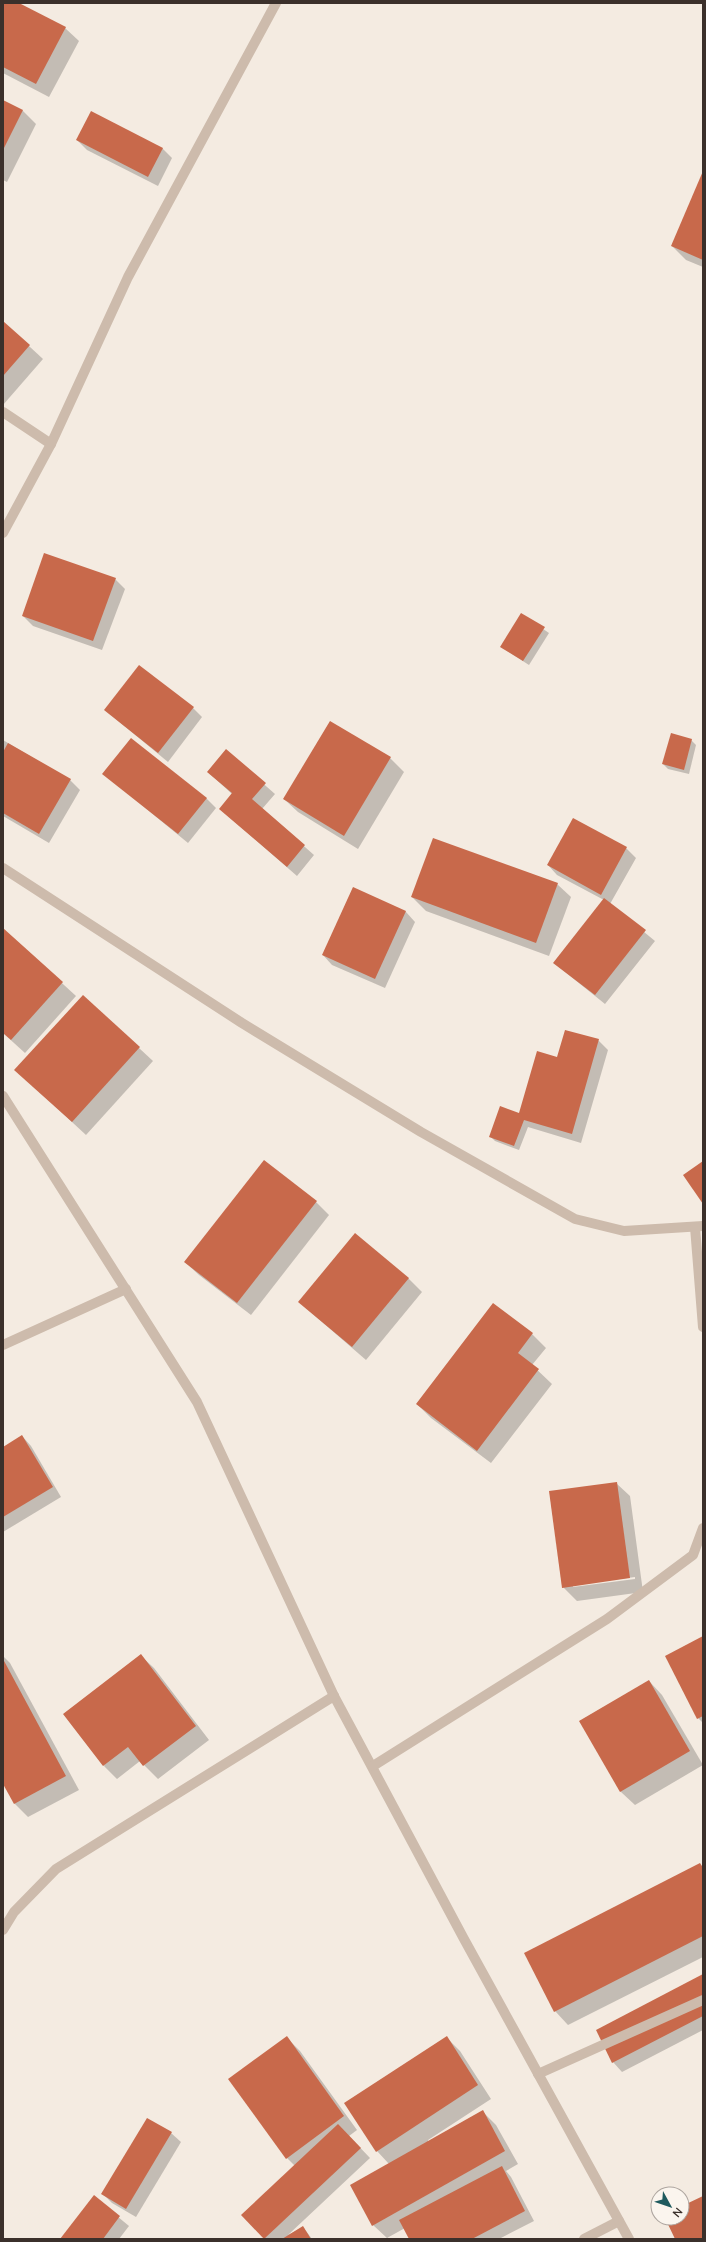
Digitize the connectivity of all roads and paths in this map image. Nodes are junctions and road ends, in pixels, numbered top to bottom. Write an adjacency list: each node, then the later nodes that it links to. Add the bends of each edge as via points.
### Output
1 (276, 3): 3 (street, via 128,277)
2 (3, 412): 3 (street)
3 (51, 444): 4 (street)
4 (3, 533)
5 (3, 868): 7 (street, via 242,1023 421,1132 575,1219 624,1231)
6 (3, 1096): 8 (street)
7 (699, 1226): 9 (street)
8 (126, 1289): 10 (street); 12 (street, via 197,1402)
9 (703, 1327)
10 (3, 1345)
11 (703, 1528): 13 (street, via 693,1555 607,1619)
12 (334, 1696): 13 (street); 14 (street, via 56,1869 14,1912)
13 (373, 1766): 16 (street)
14 (3, 1930)
15 (703, 2000): 16 (street)
16 (538, 2074): 17 (street)
17 (619, 2221): 18 (street); 19 (street)
18 (584, 2239)
19 (629, 2239)

